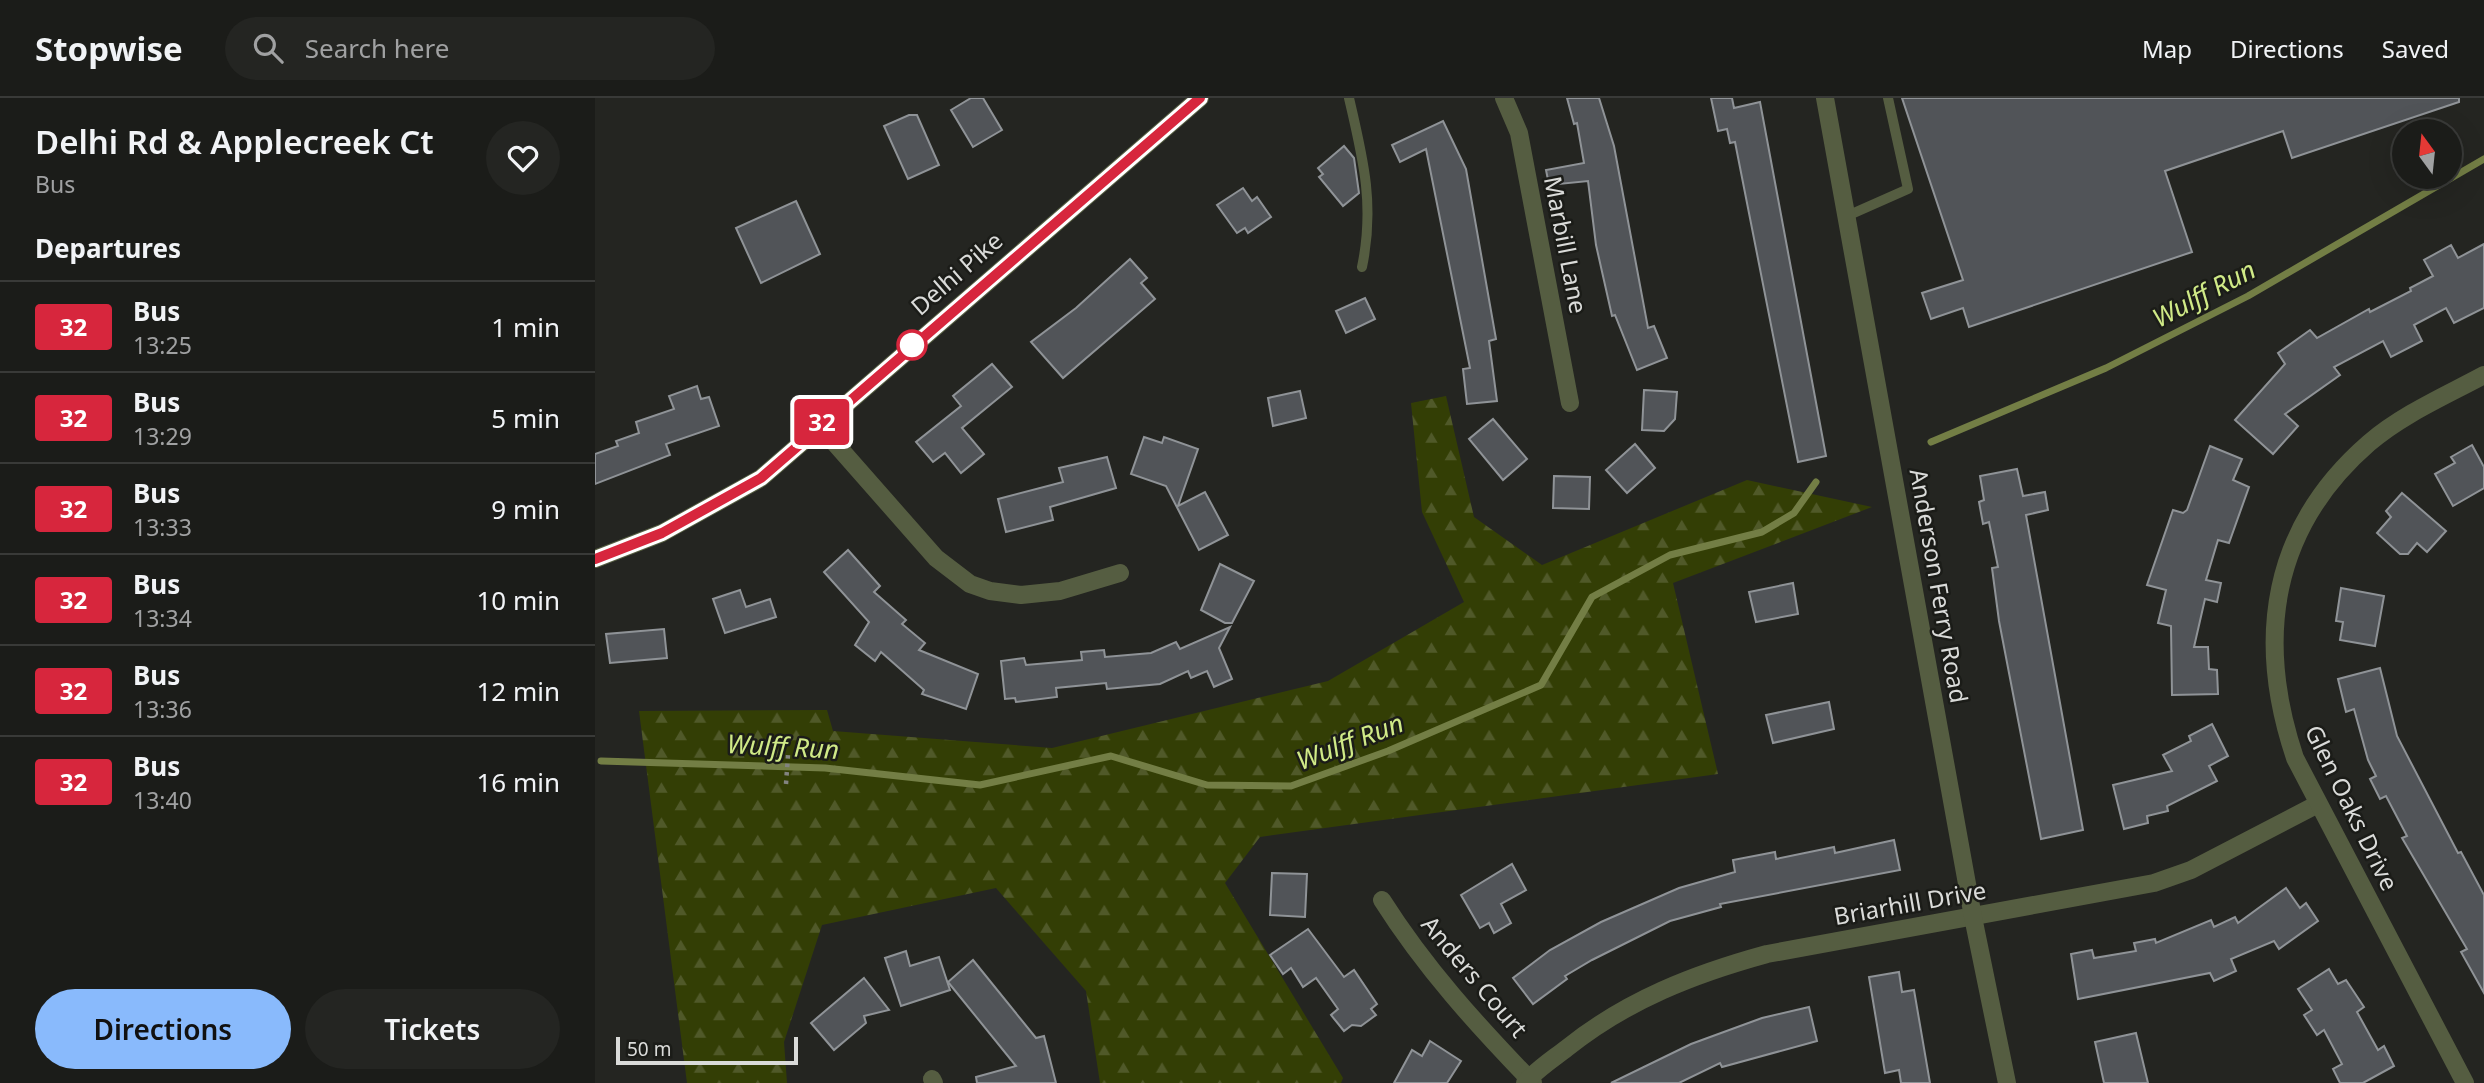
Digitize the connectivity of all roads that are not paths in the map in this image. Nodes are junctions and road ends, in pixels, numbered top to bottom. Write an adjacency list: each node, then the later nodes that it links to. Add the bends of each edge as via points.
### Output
1 (1200, 98): 10 (street, Delhi Pike)
2 (1349, 98): 7 (lane, via 1367,175 1369,209)
3 (1504, 98): 9 (street, Marbill Lane, via 1519,133)
4 (1825, 98): 6 (street, Anderson Ferry Road)
5 (1888, 98): 6 (lane, via 1908,189)
6 (1847, 216): 15 (street, Anderson Ferry Road)
7 (1362, 267)
8 (2484, 375): 13 (street, Glen Oaks Drive, via 2407,416 2370,442 2338,474 2296,540 2275,615 2275,682 2295,758)
9 (1570, 403)
10 (819, 425): 11 (street, Delhi Pike, via 761,478 722,502 662,533); 12 (street, via 936,558 970,584 1021,595 1060,591)
11 (595, 559)
12 (1119, 573)
13 (2318, 804): 15 (street, Briarhill Drive, via 2191,870 2154,883); 18 (street, Glen Oaks Drive)
14 (1382, 900): 16 (street, Anders Court, via 1448,993)
15 (1973, 917): 16 (street, Briarhill Drive, via 1767,954 1713,969 1630,1005 1591,1029); 17 (street, Anderson Ferry Road)
16 (1529, 1082)
17 (2007, 1083)
18 (2465, 1083)

